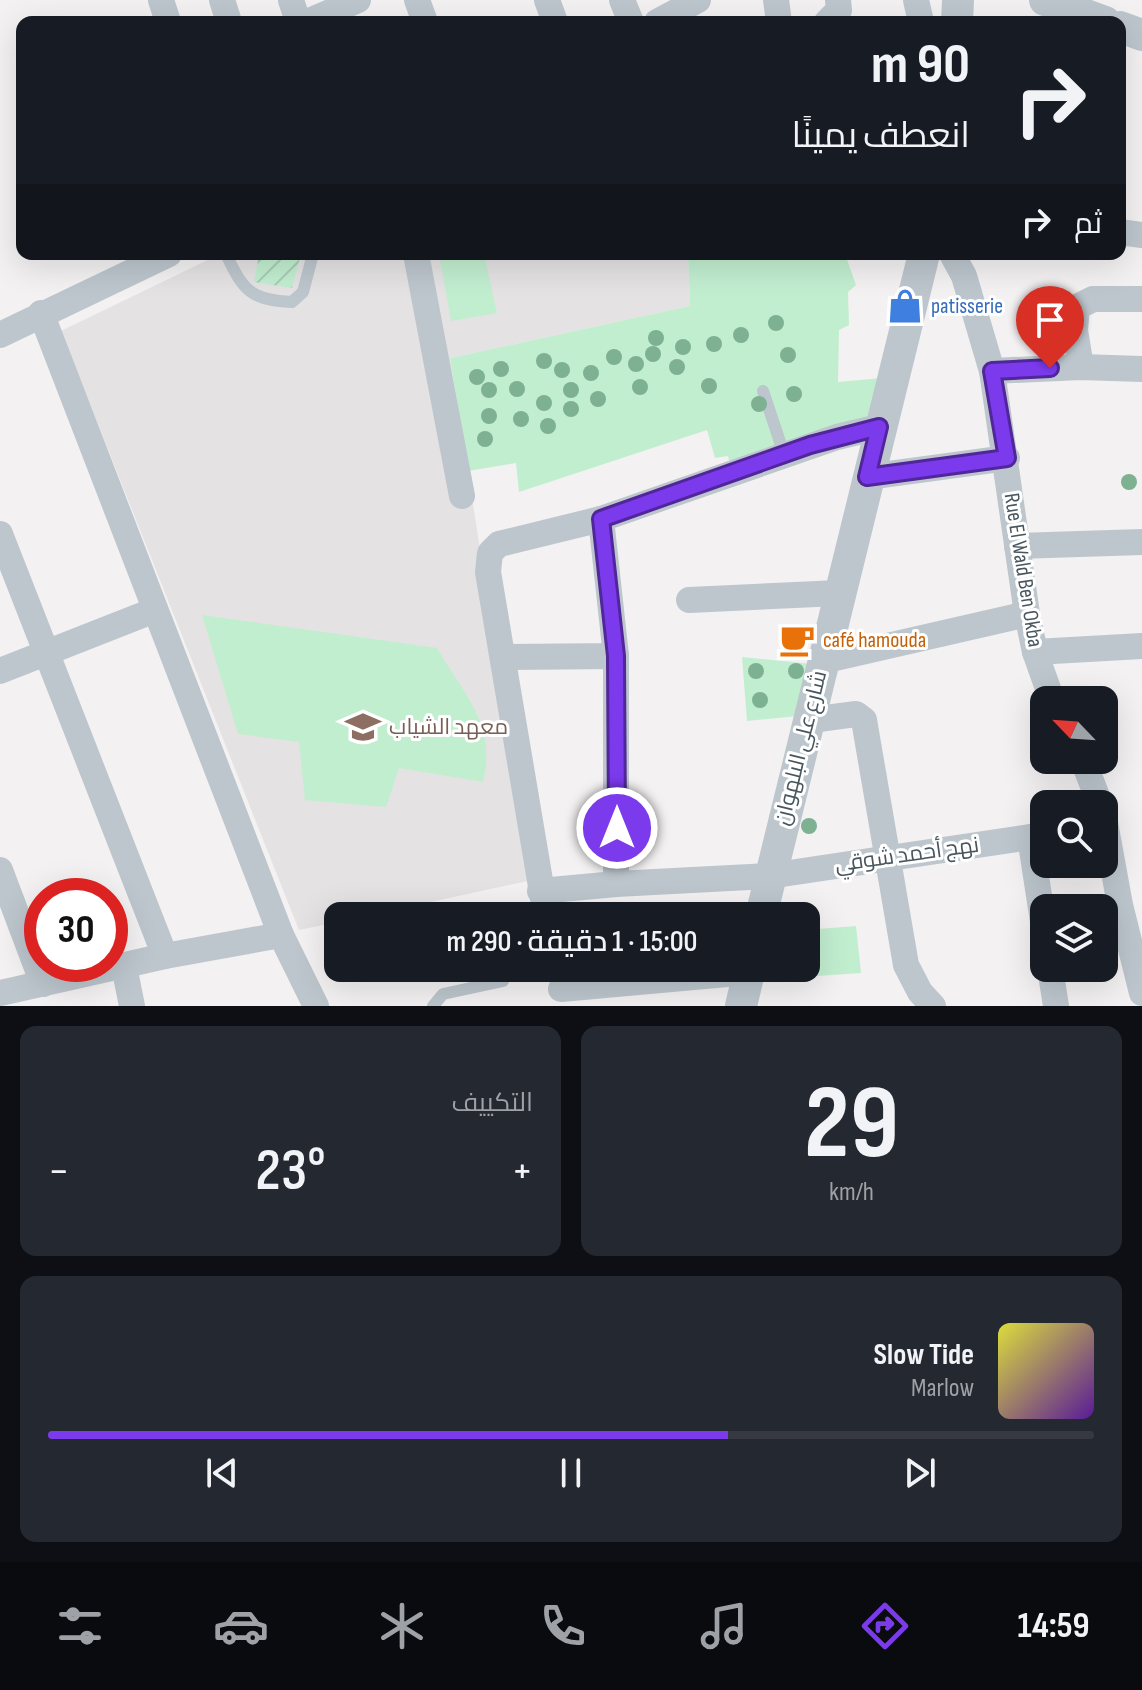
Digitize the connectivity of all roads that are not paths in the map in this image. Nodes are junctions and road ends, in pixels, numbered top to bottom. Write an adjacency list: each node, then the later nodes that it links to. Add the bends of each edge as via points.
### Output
1 (1045, 0): 4 (street)
2 (347, 10): 3 (street)
3 (327, 16)
4 (1089, 16)
5 (156, 260): 12 (street)
6 (229, 260): 7 (lane, via 241,286 253,295 292,302 303,292)
7 (311, 260)
8 (417, 260): 22 (street)
9 (922, 260): 18 (street, شارع علي البلهوان)
10 (955, 260): 16 (street, Rue El Wald Ben Okba)
11 (1142, 299): 14 (street, via 1093,299 1077,307)
12 (41, 313): 13 (street); 29 (street)
13 (0, 335)
14 (1081, 367): 15 (street); 16 (street)
15 (1142, 369)
16 (992, 371): 20 (street, Rue El Wald Ben Okba)
17 (763, 391): 19 (lane)
18 (879, 427): 19 (street); 21 (street, شارع علي البلهوان)
19 (784, 454): 23 (street)
20 (1007, 458): 21 (street); 26 (street, Rue El Wald Ben Okba)
21 (867, 477): 27 (street, شارع علي البلهوان)
22 (462, 496)
23 (601, 519): 34 (street); 35 (street, via 499,544 490,553 488,572)
24 (0, 534): 33 (street)
25 (1142, 542): 26 (street)
26 (1017, 546): 30 (street, Rue El Wald Ben Okba)
27 (839, 593): 28 (street); 36 (street, شارع علي البلهوان)
28 (689, 600)
29 (155, 610): 33 (street); 49 (street)
30 (1027, 614): 32 (street, Rue El Wald Ben Okba); 36 (street)
31 (1142, 646): 32 (street)
32 (1035, 652): 38 (street, Rue El Wald Ben Okba)
33 (47, 653): 37 (street); 50 (street)
34 (616, 656): 35 (street); 45 (street)
35 (503, 657): 46 (street)
36 (822, 661): 39 (street, شارع علي البلهوان)
37 (0, 671)
38 (1047, 686)
39 (811, 720): 41 (street, via 856,714 864,720); 43 (street, شارع علي البلهوان)
40 (1030, 837): 41 (street, نهج أحمد شوقي)
41 (889, 857): 43 (street, نهج أحمد شوقي); 66 (street, via 906,965)
42 (0, 870): 58 (street)
43 (769, 876): 45 (street, نهج أحمد شوقي); 48 (street, شارع علي البلهوان)
44 (1115, 878): 61 (street)
45 (616, 884): 47 (street, نهج أحمد شوقي)
46 (543, 902)
47 (547, 902)
48 (764, 902)
49 (281, 935): 50 (street); 63 (street)
50 (165, 956): 51 (street)
51 (128, 965)
52 (52, 982): 58 (street)
53 (127, 982): 62 (street)
54 (498, 982): 64 (lane, via 443,994)
55 (624, 982): 59 (street)
56 (746, 982): 65 (street)
57 (1052, 982): 67 (street)
58 (43, 984): 60 (street)
59 (561, 988)
60 (0, 993)
61 (1142, 993)
62 (132, 1006)
63 (316, 1006)
64 (433, 1006)
65 (741, 1006)
66 (933, 1006)
67 (1056, 1006)

